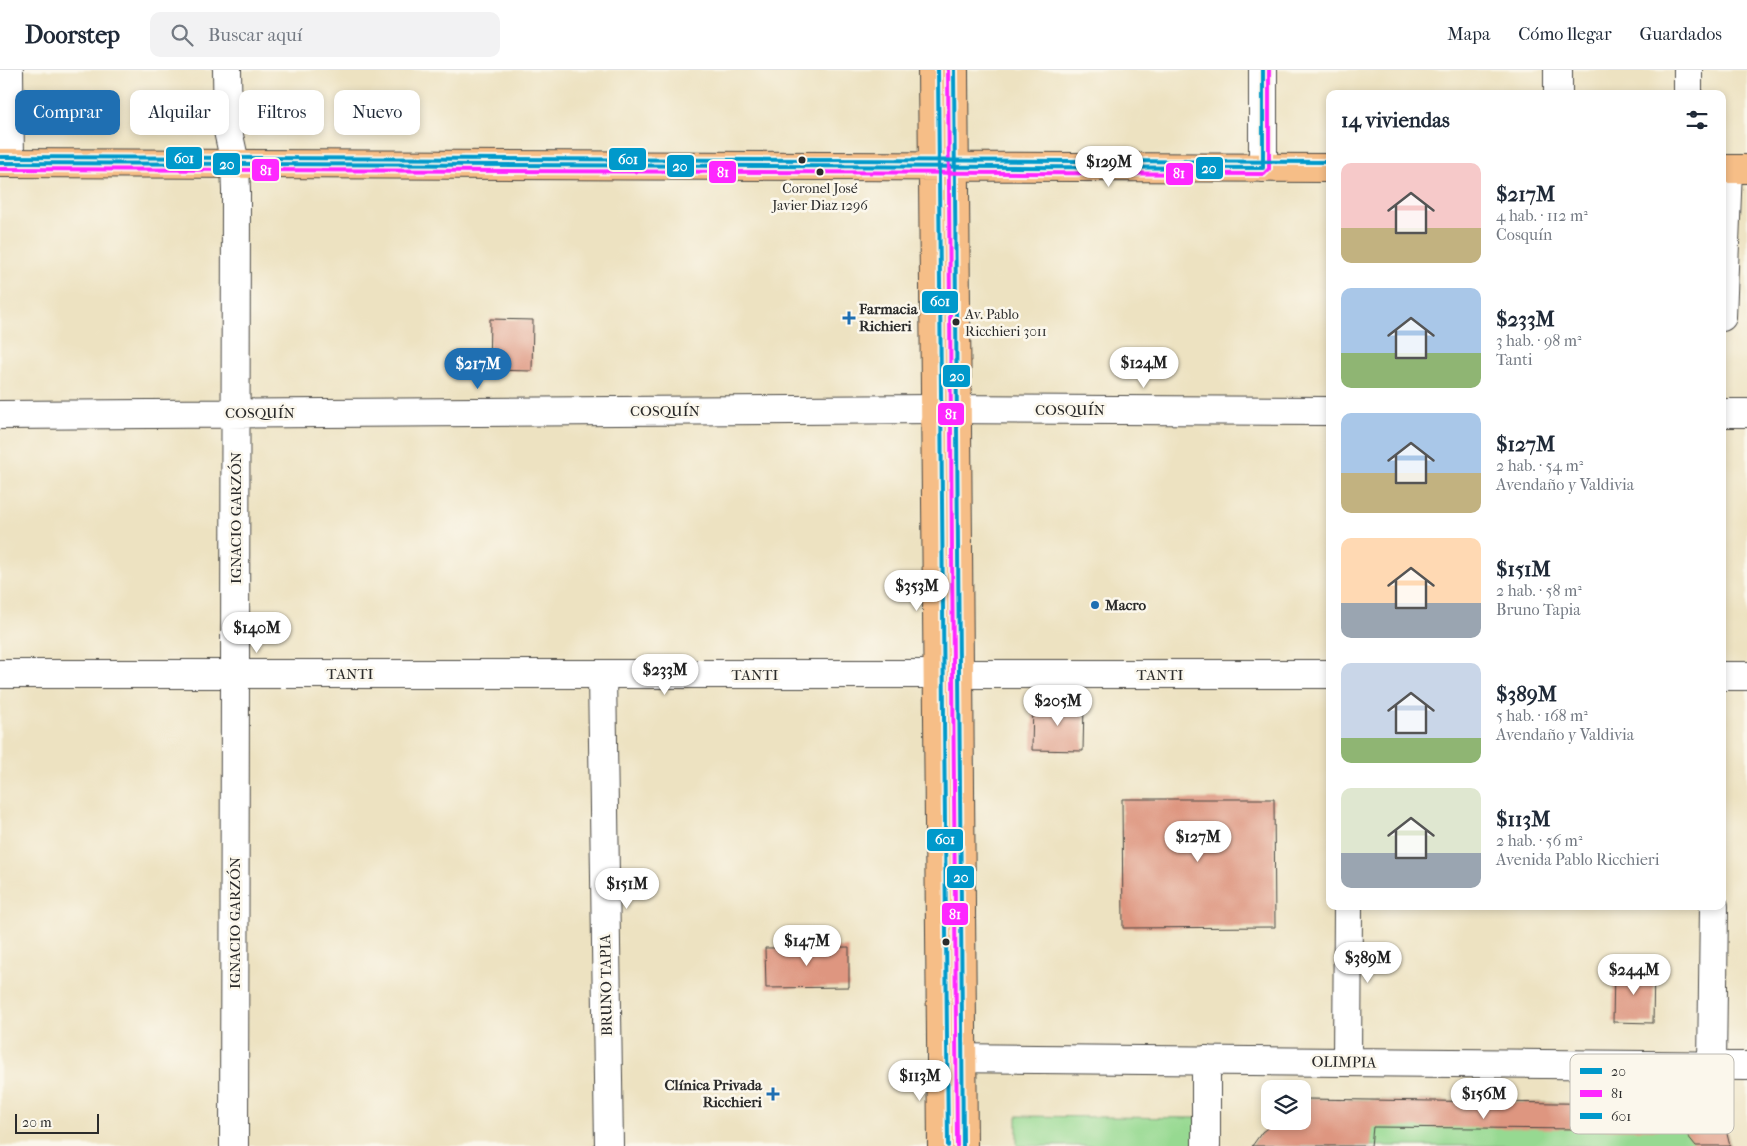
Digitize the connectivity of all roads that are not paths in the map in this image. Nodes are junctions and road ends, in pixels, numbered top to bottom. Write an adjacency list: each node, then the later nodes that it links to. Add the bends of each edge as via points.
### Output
1 (9, 70): 10 (street)
2 (227, 70): 11 (street, IGNACIO GARZÓN, via 228,131)
3 (932, 70): 12 (main road)
4 (954, 70): 12 (main road)
5 (1263, 70): 13 (street)
6 (1558, 70): 8 (street)
7 (1688, 70): 9 (street)
8 (1558, 90)
9 (1688, 90)
10 (5, 162): 11 (main road)
11 (235, 163): 12 (main road); 19 (street, IGNACIO GARZÓN)
12 (944, 166): 13 (main road); 17 (main road)
13 (1263, 168): 14 (main road)
14 (1326, 168)
15 (1733, 169): 16 (street)
16 (1726, 263)
17 (946, 409): 18 (street, COSQUÍN); 19 (street, COSQUÍN); 27 (main road)
18 (1326, 411)
19 (236, 413): 22 (street, COSQUÍN); 23 (street, IGNACIO GARZÓN)
20 (1726, 413): 21 (street)
21 (1747, 413)
22 (0, 415)
23 (236, 673): 24 (street, TANTI); 26 (street, TANTI); 39 (street, IGNACIO GARZÓN)
24 (0, 674)
25 (1326, 674): 27 (street, TANTI)
26 (602, 675): 27 (street, TANTI); 40 (street, BRUNO TAPIA)
27 (949, 676): 33 (main road)
28 (1726, 676): 29 (street)
29 (1747, 676)
30 (1348, 910): 35 (street)
31 (1714, 910): 32 (street)
32 (1712, 1054)
33 (952, 1058): 34 (street, OLIMPIA); 41 (main road); 42 (main road)
34 (1206, 1060): 35 (street, OLIMPIA); 43 (street)
35 (1347, 1062): 36 (street, OLIMPIA)
36 (1570, 1064)
37 (1734, 1066): 38 (street, OLIMPIA)
38 (1747, 1066)
39 (234, 1146)
40 (609, 1146)
41 (942, 1146)
42 (963, 1146)
43 (1206, 1146)

